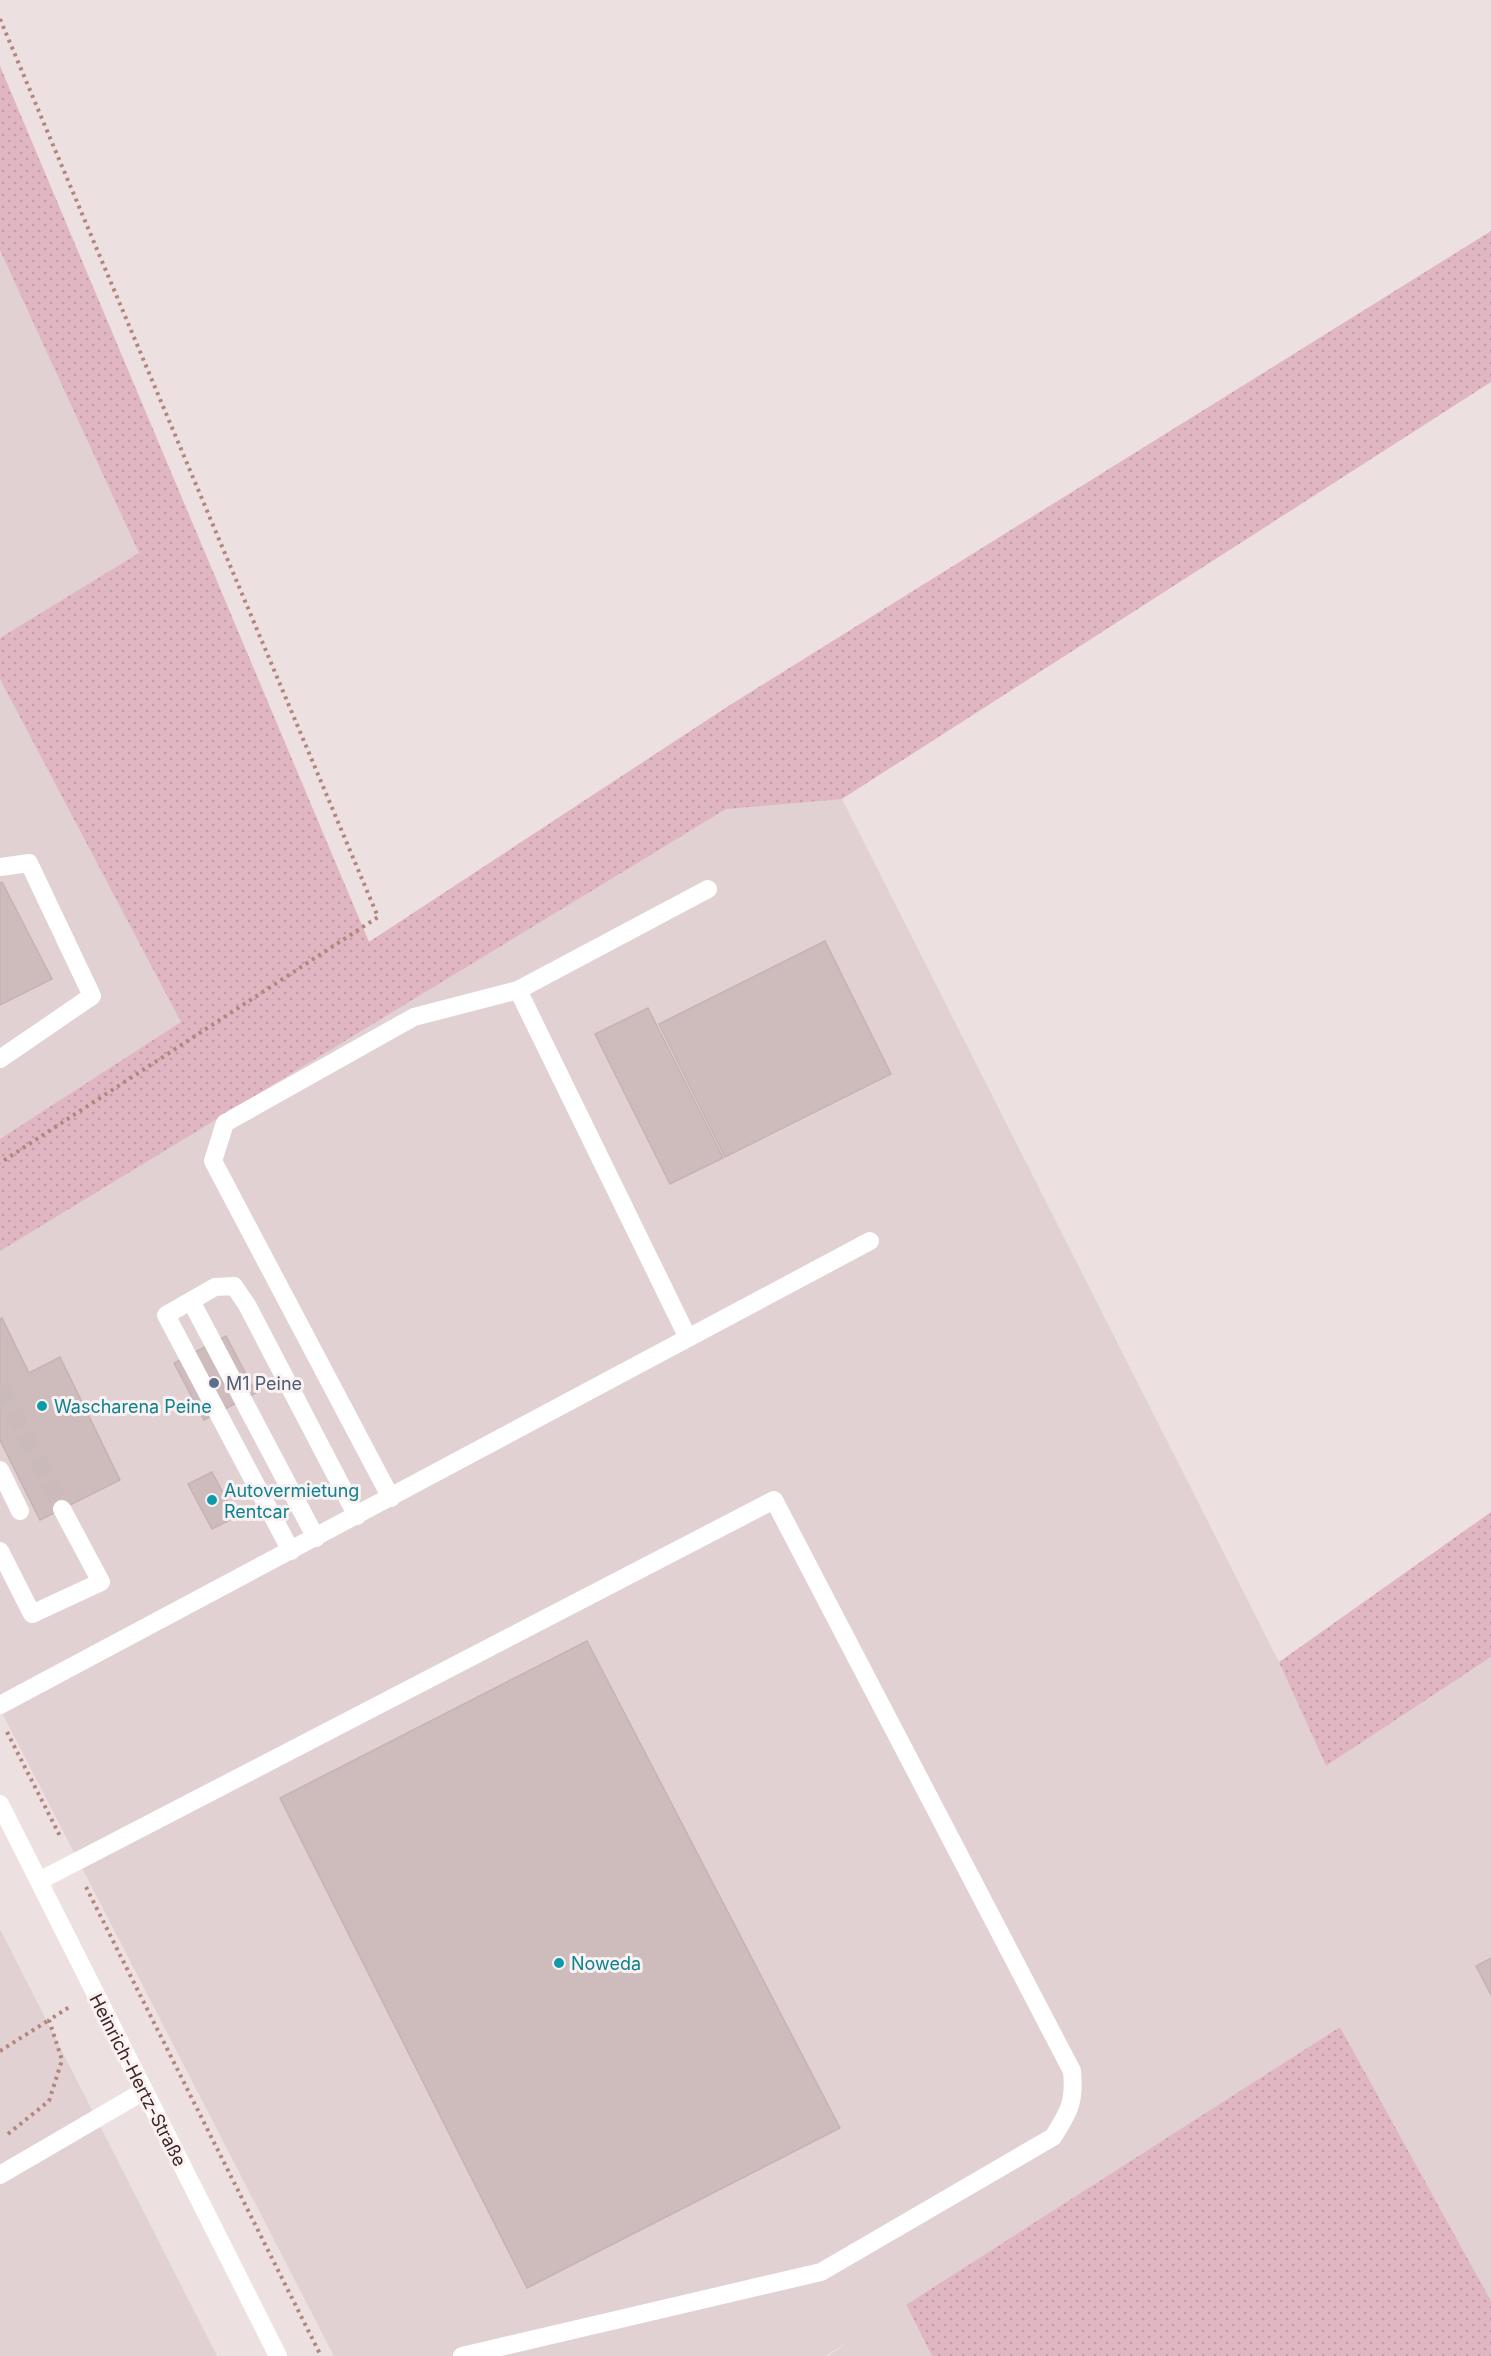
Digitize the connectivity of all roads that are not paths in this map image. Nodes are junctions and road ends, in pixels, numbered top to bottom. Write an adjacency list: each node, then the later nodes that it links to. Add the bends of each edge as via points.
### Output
1 (0, 867): 4 (street, via 29,863 92,996)
2 (708, 889): 3 (street)
3 (518, 990): 7 (street); 9 (street, via 414,1017 225,1122 213,1161)
4 (0, 1059)
5 (870, 1240): 7 (street)
6 (191, 1301): 12 (street, via 215,1287 234,1286); 13 (street); 15 (street, via 166,1315)
7 (688, 1338): 9 (street)
8 (0, 1470): 11 (street)
9 (391, 1498): 12 (street)
10 (62, 1509): 14 (street, via 100,1582 32,1614)
11 (20, 1510)
12 (357, 1516): 13 (street)
13 (316, 1538): 15 (street)
14 (0, 1551)
15 (291, 1551): 16 (street)
16 (0, 1706)
17 (0, 1804): 18 (street, Heinrich-Hertz-Straße)
18 (39, 1881): 19 (street, Heinrich-Hertz-Straße); 22 (street, via 774,1500 1072,2072 1074,2093 1070,2111 1053,2138 821,2272)
19 (144, 2091): 20 (street); 21 (street, Heinrich-Hertz-Straße)
20 (0, 2175)
21 (278, 2356)
22 (462, 2356)

